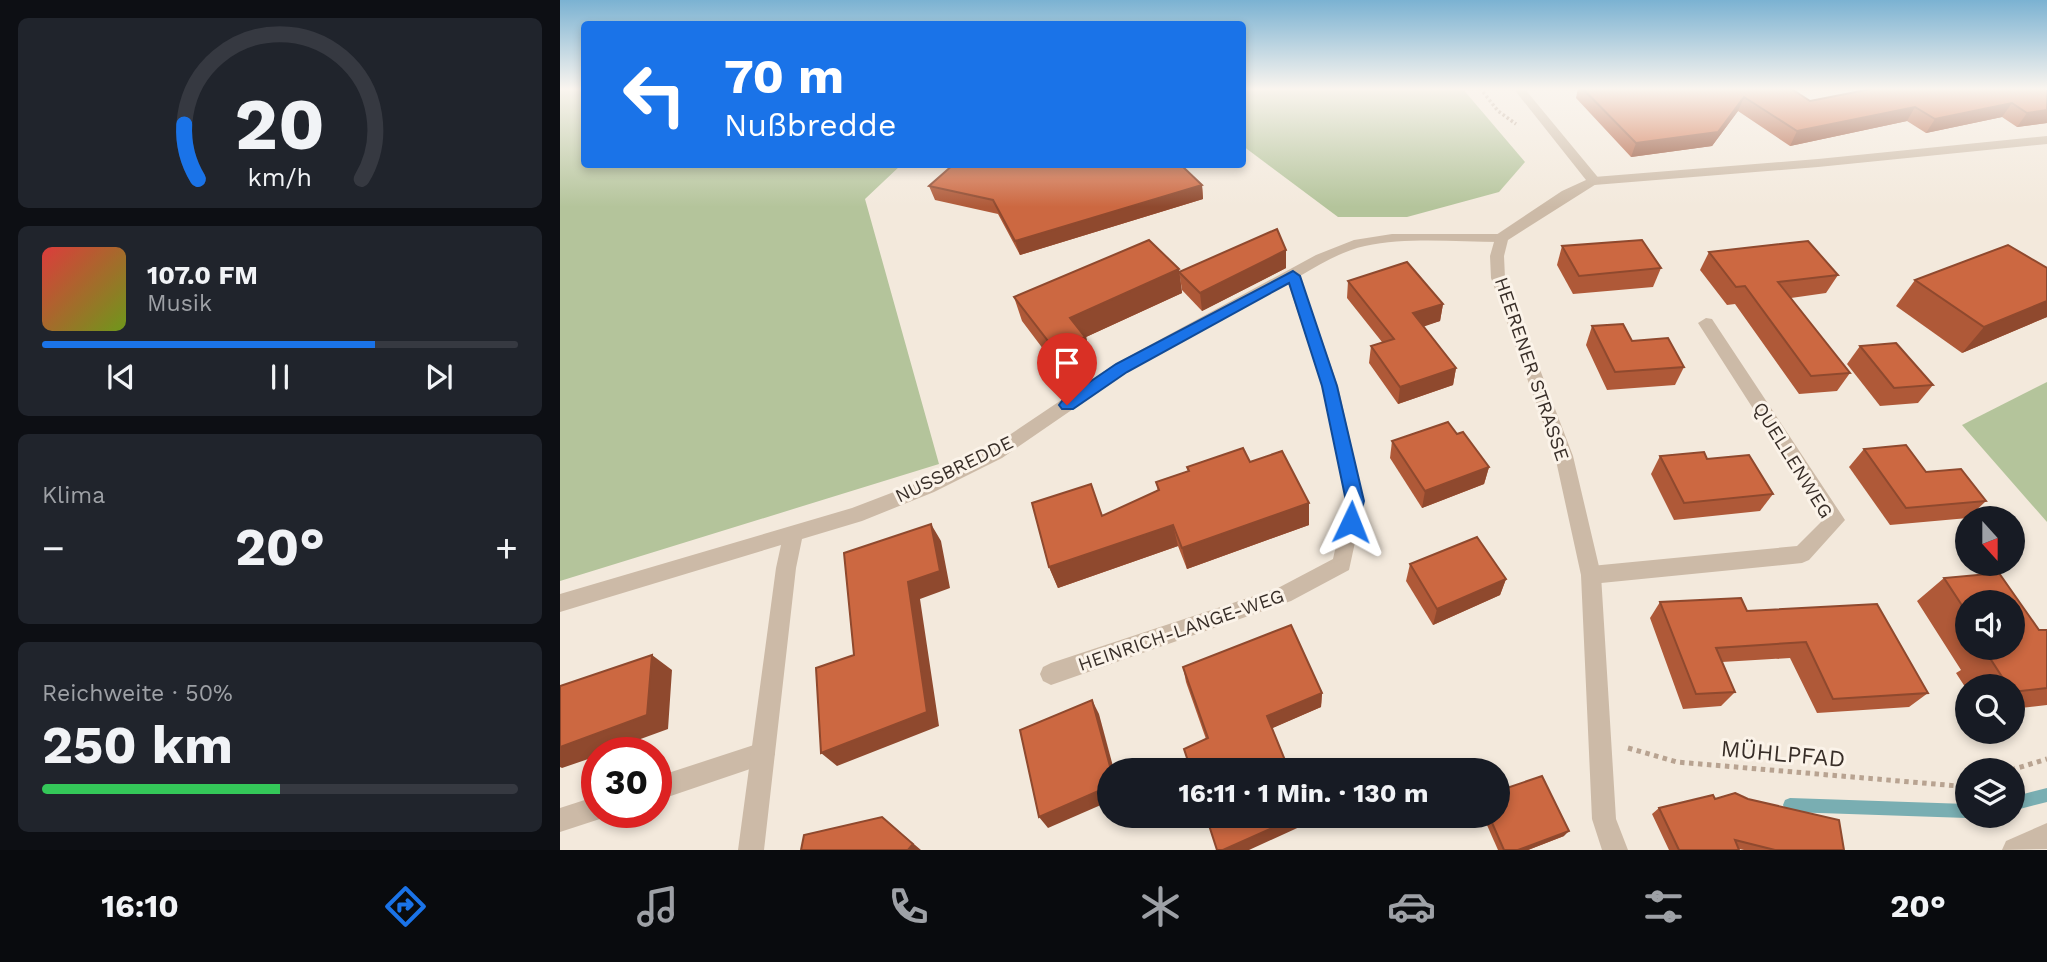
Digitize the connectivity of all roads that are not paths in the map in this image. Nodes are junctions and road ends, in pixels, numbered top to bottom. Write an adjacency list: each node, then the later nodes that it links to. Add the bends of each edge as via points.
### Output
1 (1550, 128): 3 (street)
2 (2047, 140): 3 (street)
3 (1594, 181): 4 (street, via 1566,194)
4 (1501, 238): 5 (street, NUSSBREDDE, via 1391,238 1359,243 1321,258); 8 (street, HEERENER STRASSE, via 1498,278 1564,456)
5 (1293, 276): 7 (street, NUSSBREDDE, via 1121,368 996,453 927,487); 10 (street, HEINRICH-LANGE-WEG, via 1330,386 1355,501 1342,564 1284,595)
6 (1706, 323): 8 (street, QUELLENWEG, via 1835,520 1802,555)
7 (793, 533): 9 (street, NUSSBREDDE); 11 (street)
8 (1591, 575): 17 (street, HEERENER STRASSE, via 1604,819)
9 (560, 603)
10 (1051, 674)
11 (763, 754): 12 (street); 16 (street)
12 (672, 784)
13 (581, 813): 14 (street)
14 (560, 820)
15 (2047, 836): 18 (street)
16 (751, 850)
17 (1615, 850)
18 (2015, 850)

